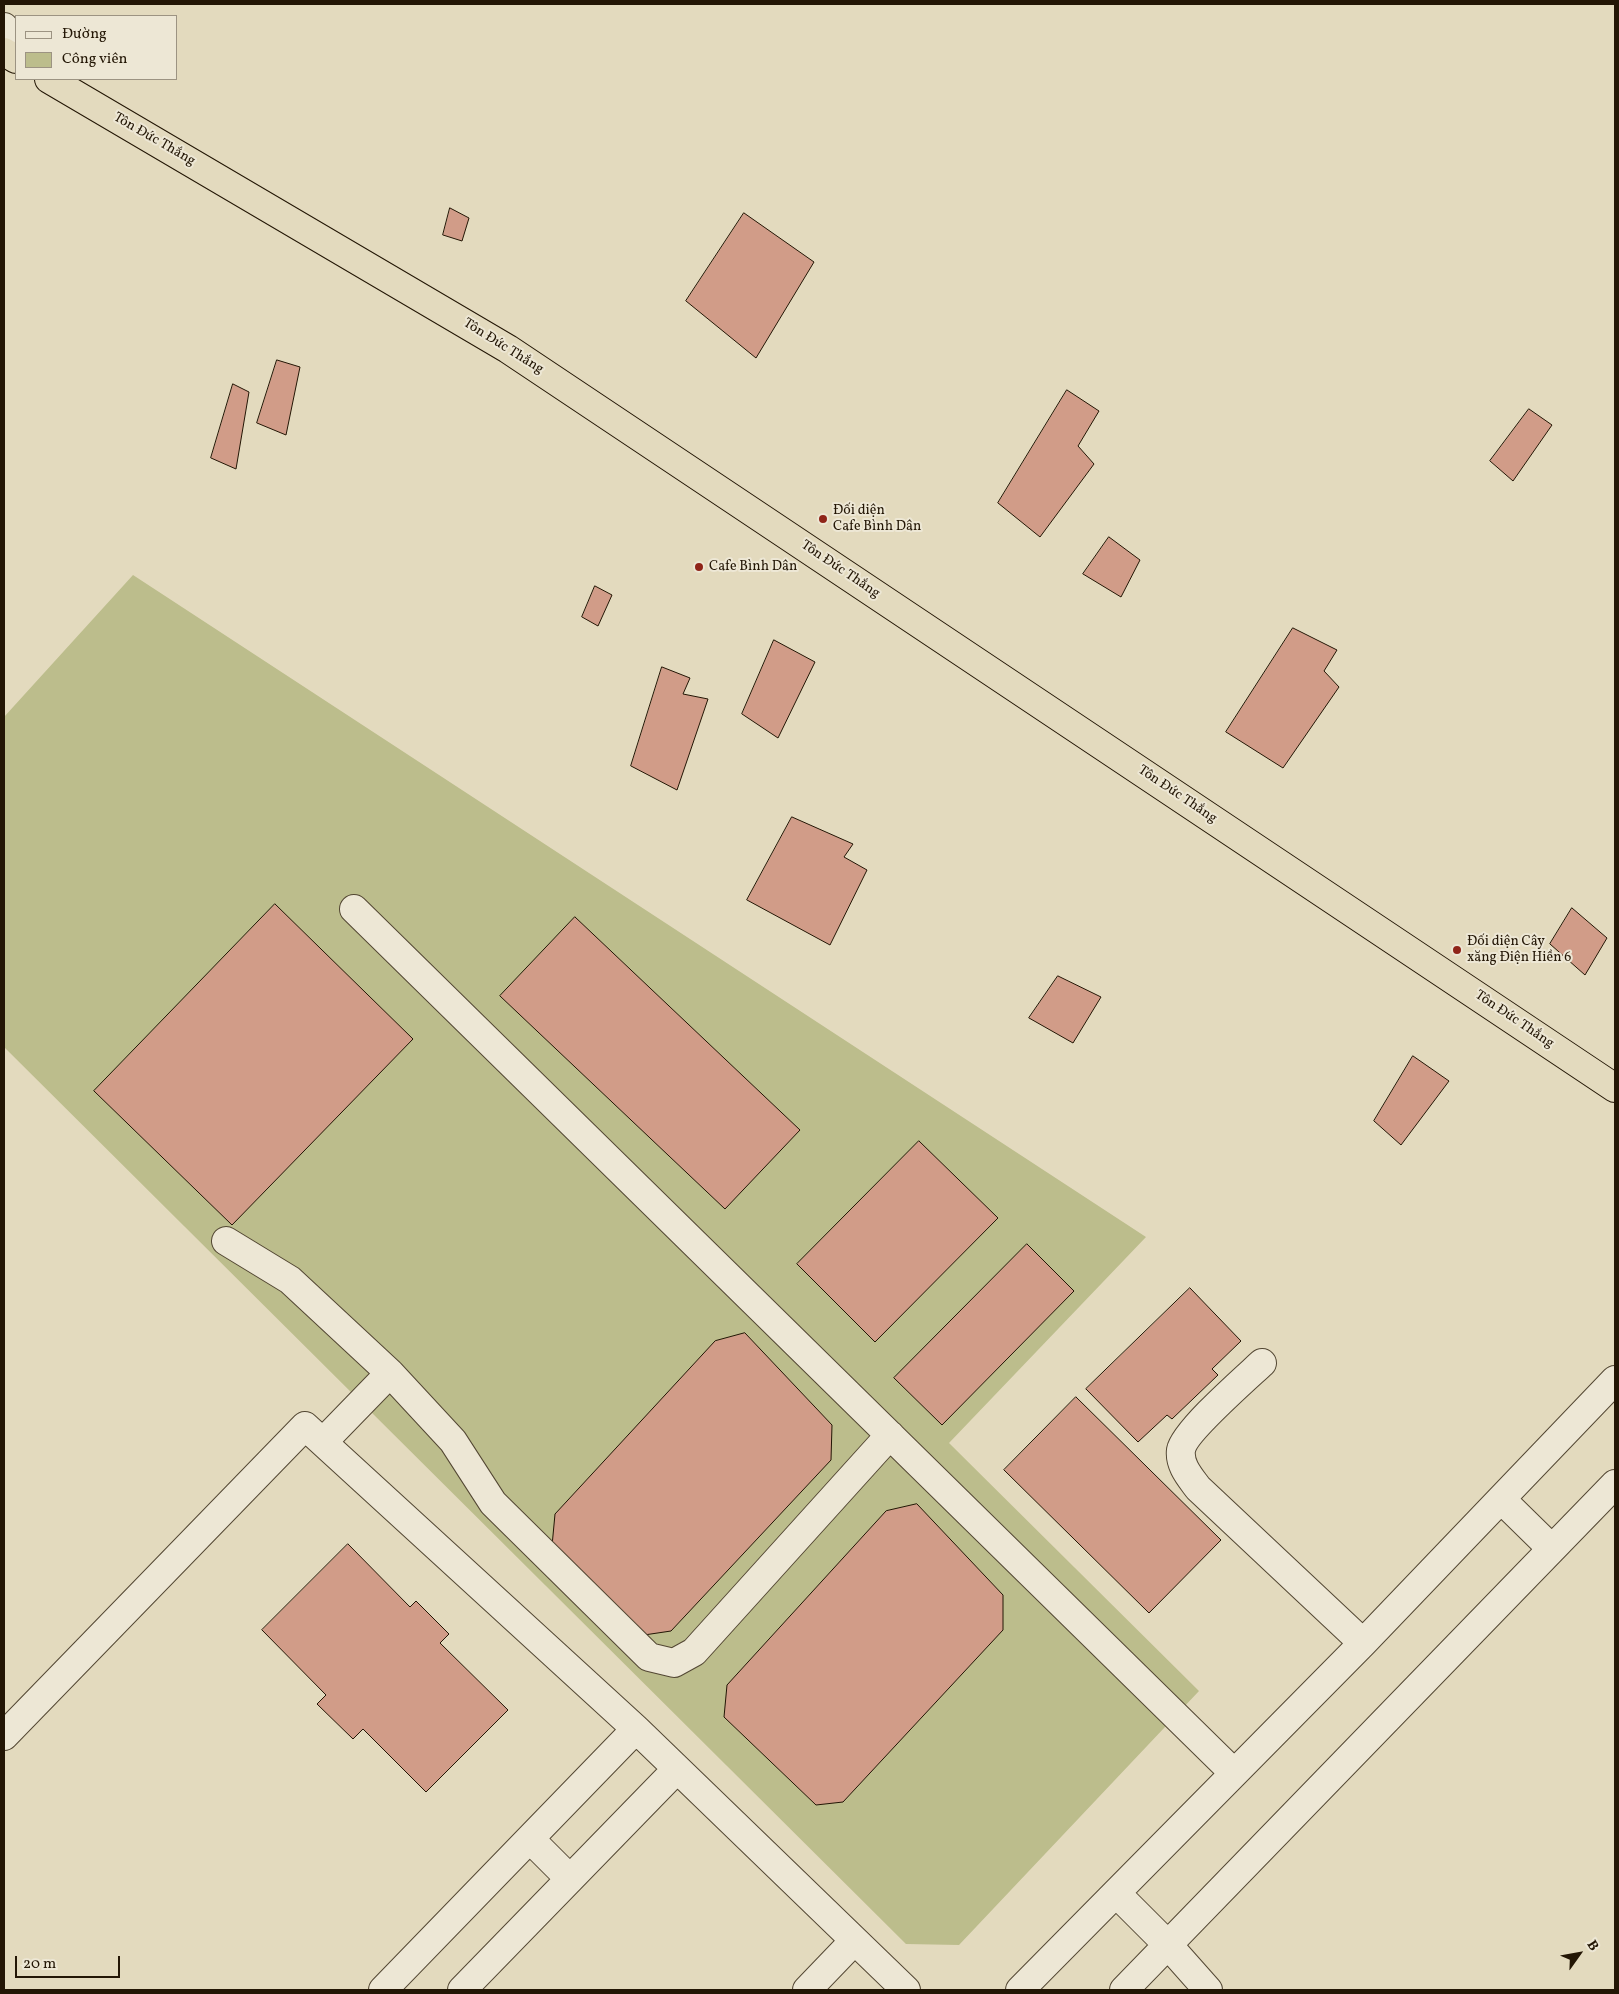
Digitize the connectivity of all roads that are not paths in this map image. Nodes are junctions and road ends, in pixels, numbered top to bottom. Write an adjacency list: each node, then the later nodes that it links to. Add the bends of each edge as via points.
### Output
1 (4, 27): 2 (street)
2 (15, 44)
3 (4, 52): 4 (highway)
4 (15, 58)
5 (51, 80): 7 (highway, Tôn Đức Thắng, via 508,348)
6 (354, 909): 12 (street)
7 (1615, 1088)
8 (226, 1241): 10 (street, via 290,1280)
9 (1262, 1363): 17 (street, via 1188,1435 1181,1450 1184,1470 1198,1488)
10 (390, 1373): 12 (street, via 453,1441 493,1503 649,1657 674,1663 694,1652); 13 (street)
11 (1615, 1380): 15 (street)
12 (890, 1435): 21 (street)
13 (323, 1442): 18 (street); 19 (street, via 306,1426)
14 (1615, 1484): 16 (street)
15 (1501, 1499): 16 (street); 17 (street)
16 (1552, 1549): 26 (street)
17 (1363, 1643): 21 (street)
18 (636, 1729): 20 (street); 22 (street)
19 (4, 1736)
20 (677, 1770): 23 (street); 25 (street)
21 (1234, 1773): 24 (street)
22 (530, 1839): 23 (street); 27 (street)
23 (570, 1879): 28 (street)
24 (1116, 1893): 26 (street); 31 (street)
25 (854, 1941): 29 (street); 30 (street)
26 (1169, 1946): 32 (street); 33 (street)
27 (383, 1990)
28 (462, 1990)
29 (806, 1990)
30 (906, 1990)
31 (1020, 1990)
32 (1124, 1990)
33 (1208, 1990)

